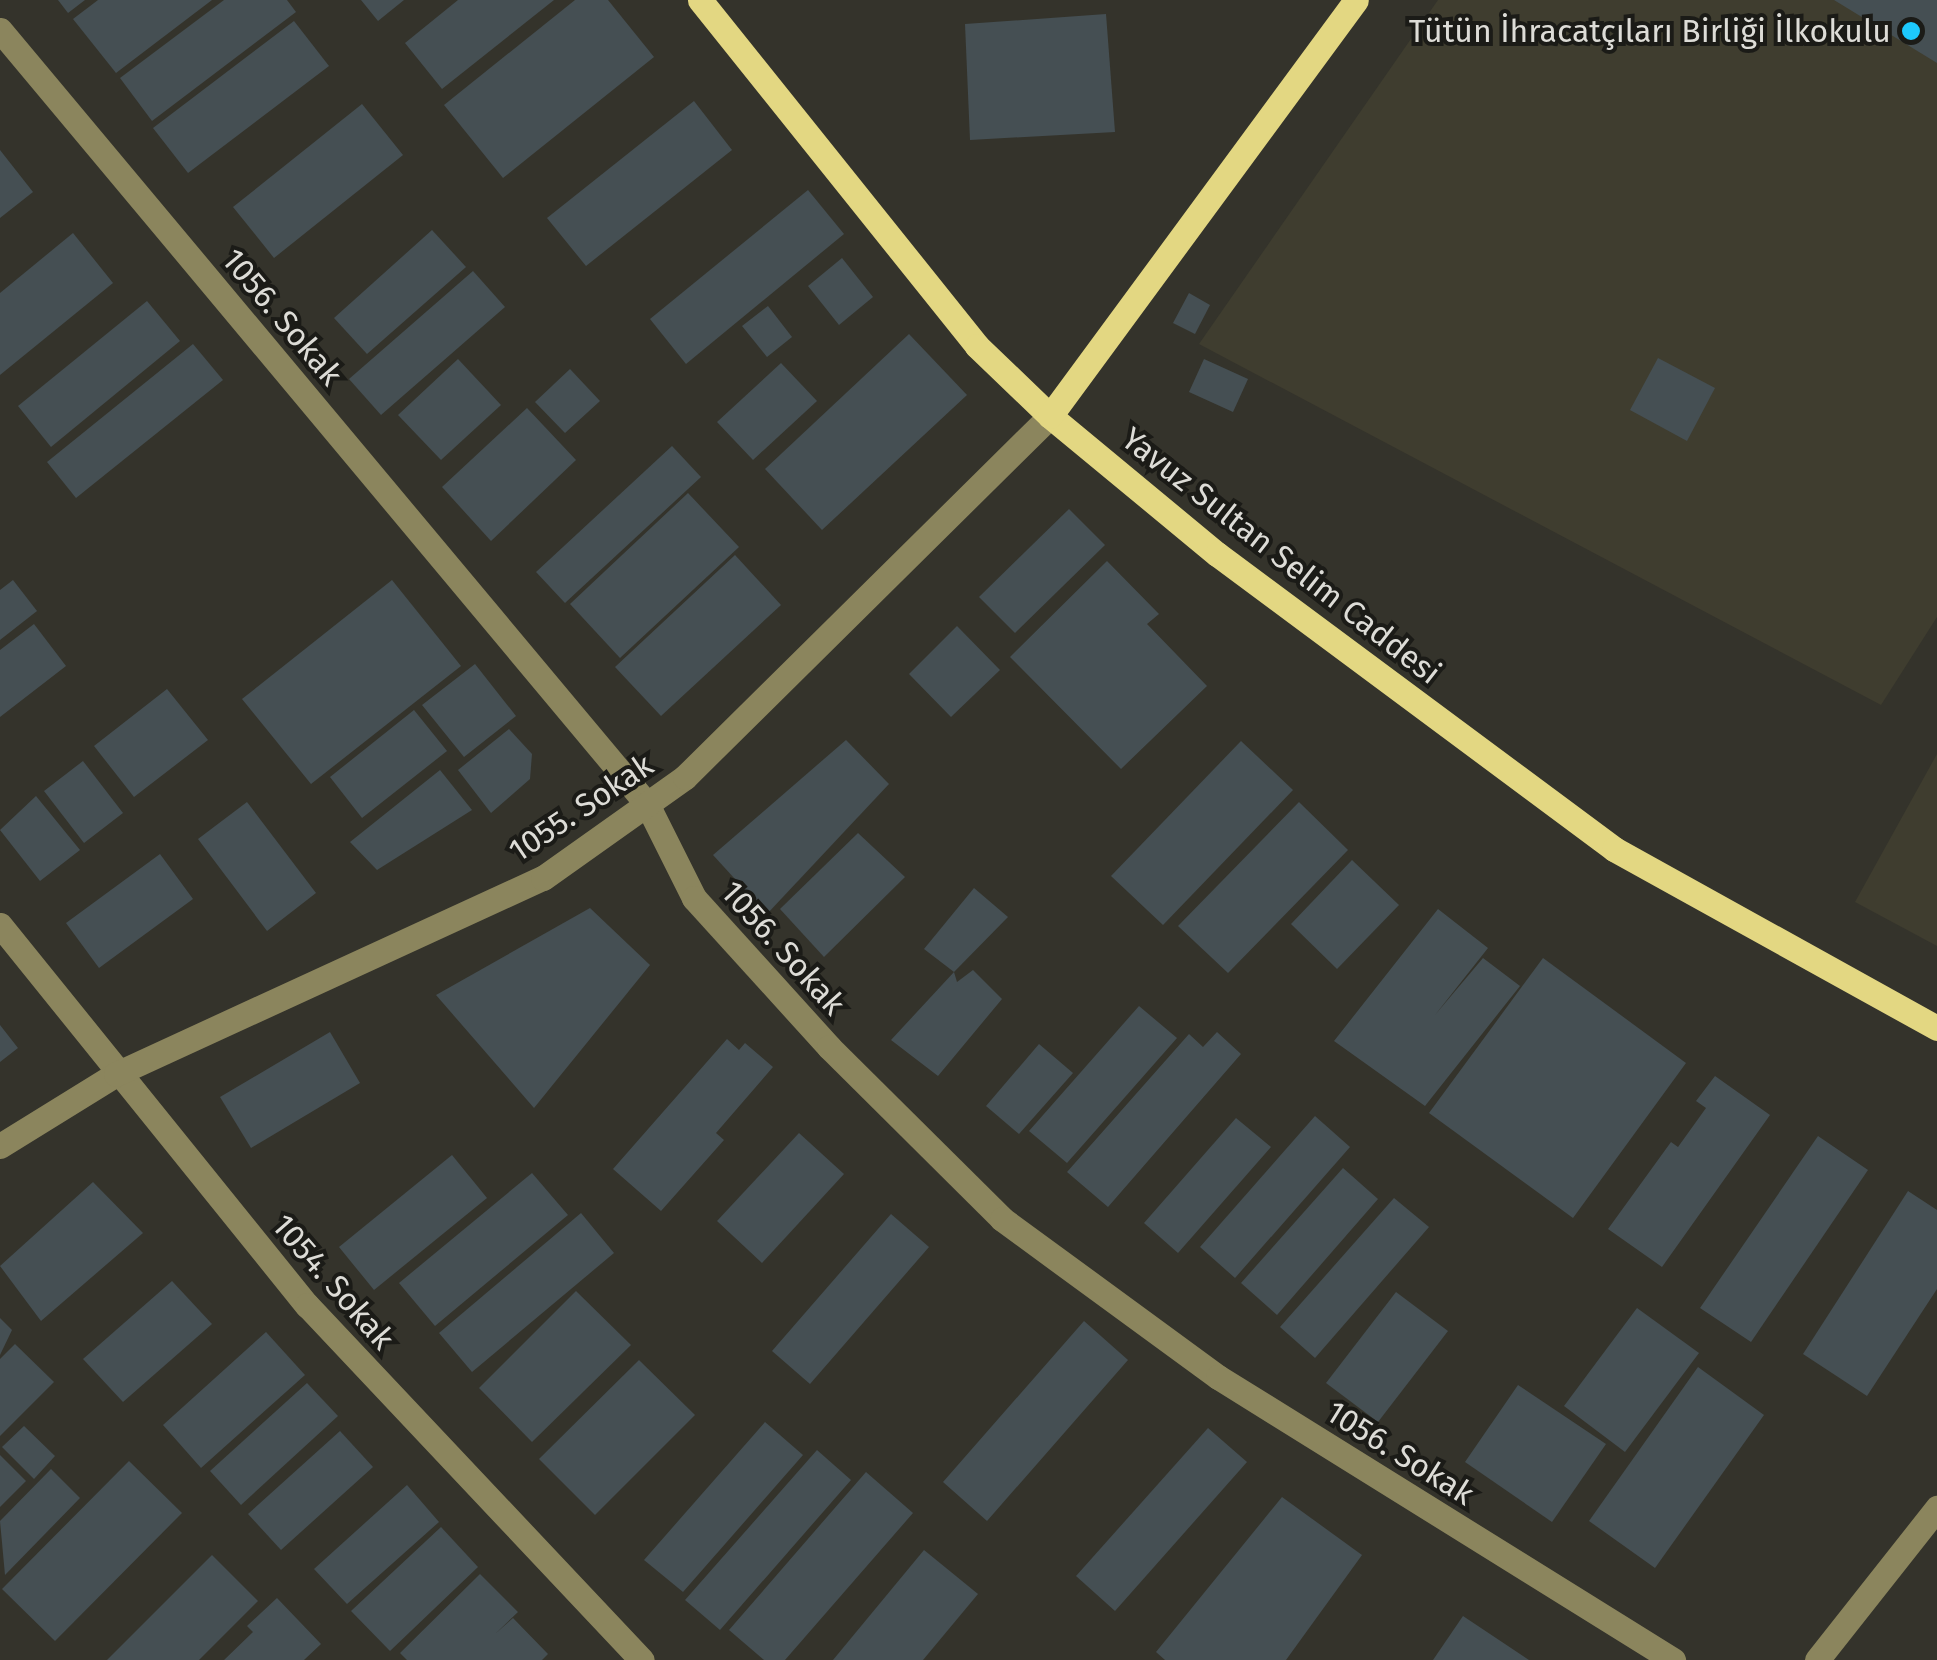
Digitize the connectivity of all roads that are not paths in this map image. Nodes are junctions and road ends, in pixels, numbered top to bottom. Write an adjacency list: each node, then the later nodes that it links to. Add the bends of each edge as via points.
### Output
1 (700, 0): 4 (main road, Yavuz Sultan Selim Caddesi, via 977,346)
2 (1356, 0): 4 (main road)
3 (0, 30): 5 (street, 1056. Sokak)
4 (1050, 416): 5 (street, 1055. Sokak, via 686,777); 7 (main road, Yavuz Sultan Selim Caddesi, via 1217,554 1614,848)
5 (648, 804): 8 (street, 1055. Sokak, via 543,878); 12 (street, 1056. Sokak, via 694,898 829,1047 1002,1219 1218,1377)
6 (0, 925): 8 (street, 1054. Sokak)
7 (1937, 1028)
8 (116, 1074): 9 (street, 1055. Sokak); 11 (street, 1054. Sokak, via 307,1305)
9 (0, 1146)
10 (1937, 1508): 13 (street)
11 (642, 1660)
12 (1672, 1660)
13 (1818, 1660)

